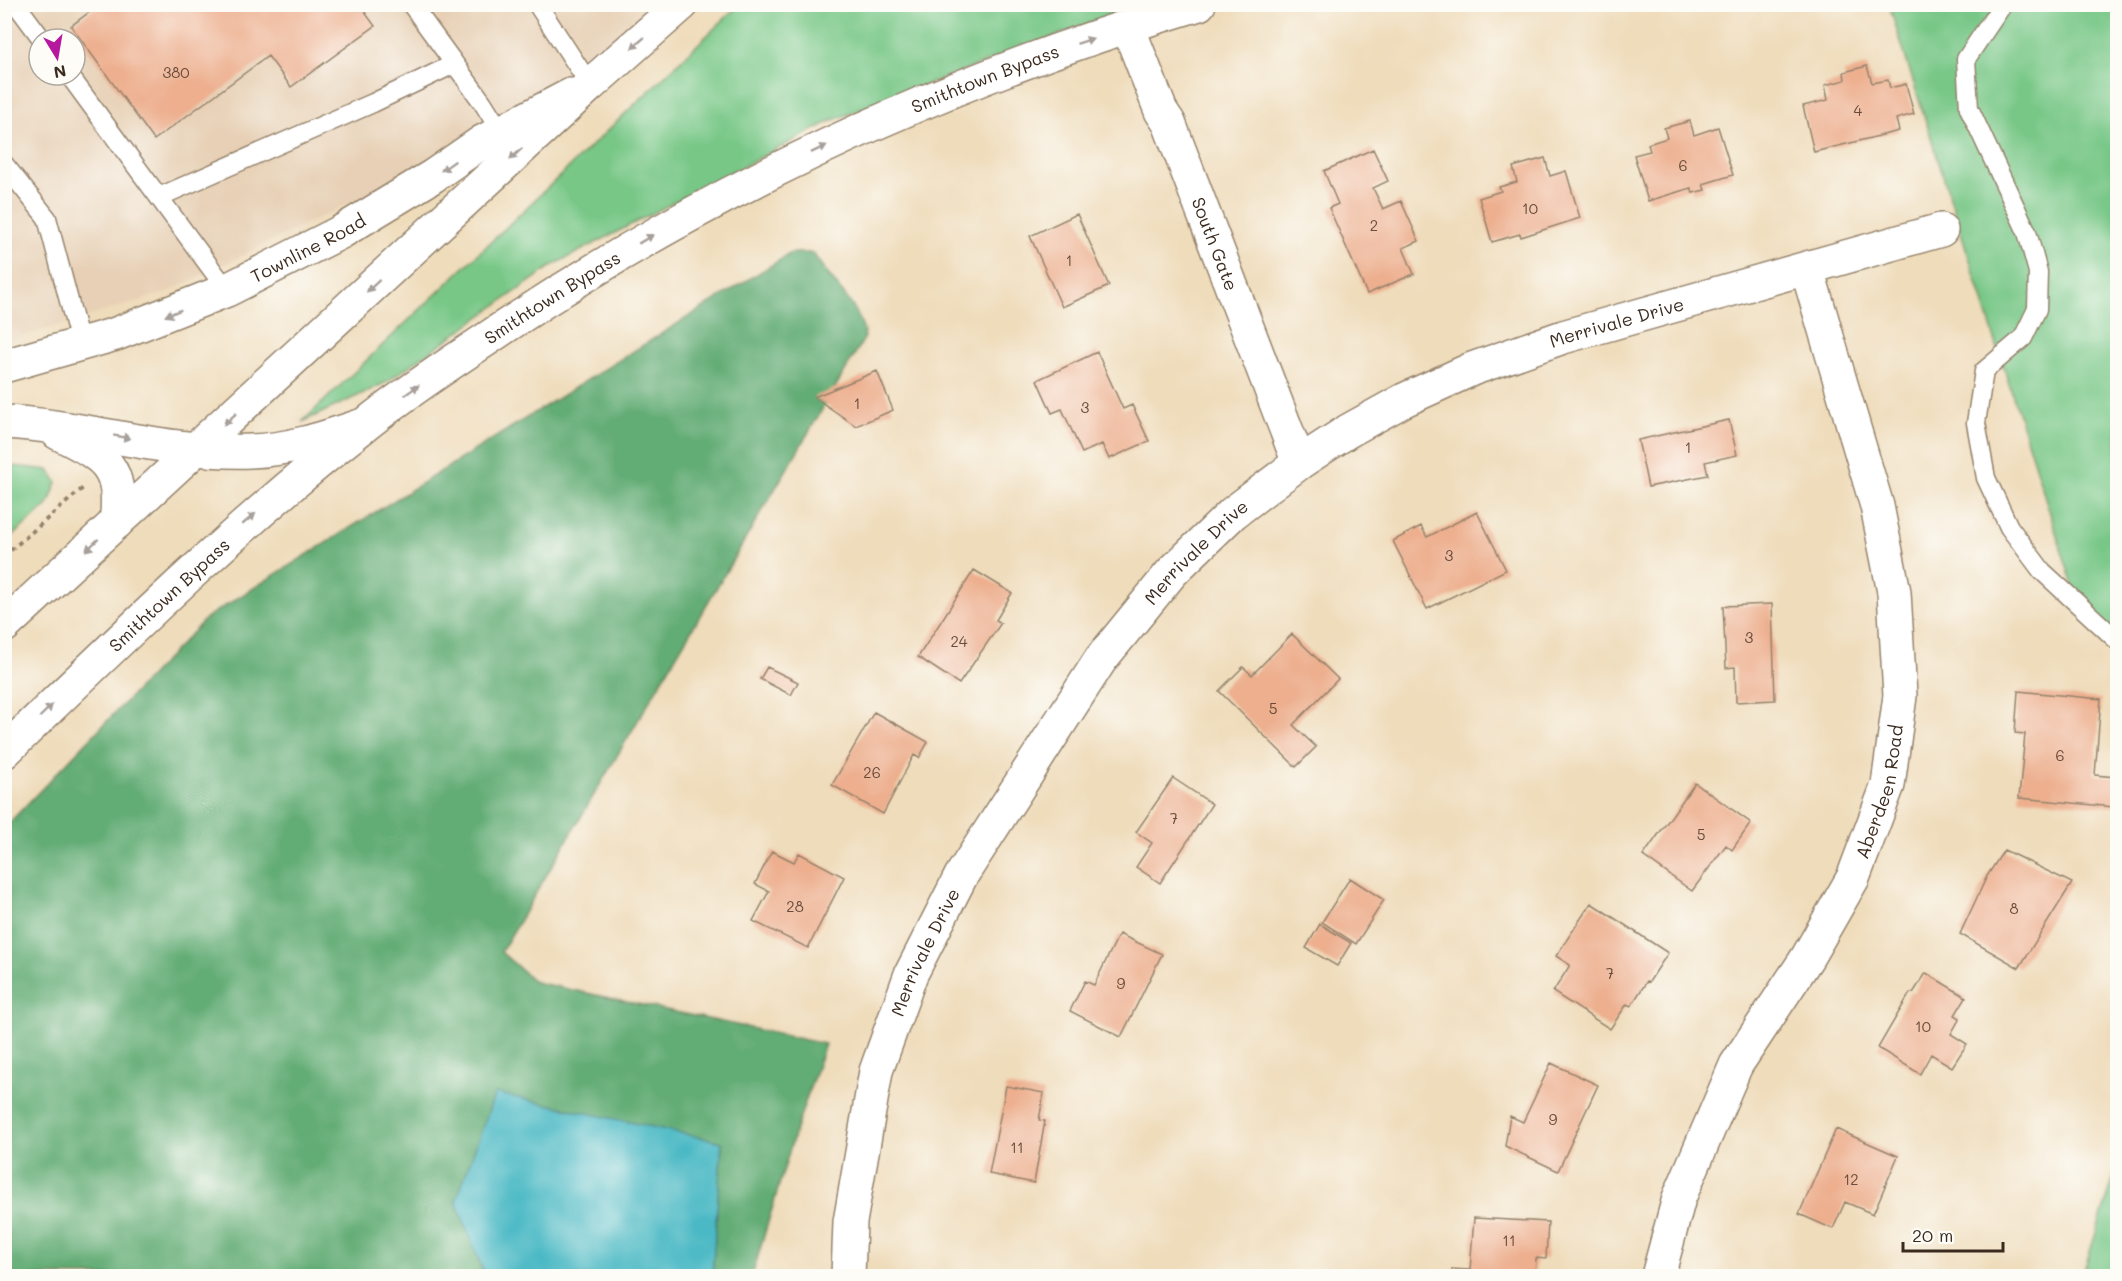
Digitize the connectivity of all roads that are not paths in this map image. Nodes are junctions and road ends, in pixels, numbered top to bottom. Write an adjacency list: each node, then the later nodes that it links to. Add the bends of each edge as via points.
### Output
1 (16, 4): 7 (lane)
2 (411, 4): 9 (lane)
3 (537, 4): 10 (lane)
4 (682, 4): 10 (main road, one-way to 10)
5 (1199, 4): 8 (main road, Smithtown Bypass)
6 (2003, 4): 27 (lane, via 1966,59 1969,108 2027,232 2038,272 2037,309 2023,338 1984,370 1976,423 1986,478 2009,527 2042,571)
7 (33, 27)
8 (1128, 27): 22 (main road, Smithtown Bypass, one-way to 8, via 587,274 754,181 933,98); 24 (main road, South Gate, via 1169,123)
9 (454, 64): 12 (lane); 14 (lane)
10 (590, 85): 12 (main road, Townline Road); 23 (main road, one-way to 23)
11 (78, 87): 14 (lane)
12 (501, 132): 17 (main road, Townline Road, one-way to 17, via 351,227)
13 (4, 164): 18 (lane, via 46,218)
14 (159, 197): 17 (lane)
15 (1941, 230): 16 (main road, Merrivale Drive)
16 (1807, 269): 24 (main road, Merrivale Drive, via 1563,337 1472,369 1395,405); 30 (main road, Aberdeen Road, via 1877,507 1894,592 1900,696 1888,785 1853,879 1807,958 1736,1065 1679,1198)
17 (227, 290): 18 (main road, Townline Road, one-way to 18)
18 (81, 346): 19 (main road, Townline Road)
19 (4, 366)
20 (4, 422): 21 (main road)
21 (43, 425): 23 (main road, one-way to 23); 25 (main road, via 83,445 109,468 119,493)
22 (365, 425): 23 (main road, via 292,447 252,452); 28 (main road, Smithtown Bypass, one-way to 22, via 238,529)
23 (198, 449): 25 (main road)
24 (1299, 463): 29 (main road, Merrivale Drive, via 1233,513 1172,572 1101,659 961,876 911,974 876,1071 850,1222)
25 (116, 523): 26 (main road, one-way to 26)
26 (4, 626)
27 (2118, 641)
28 (4, 752)
29 (848, 1276)
30 (1658, 1276)

